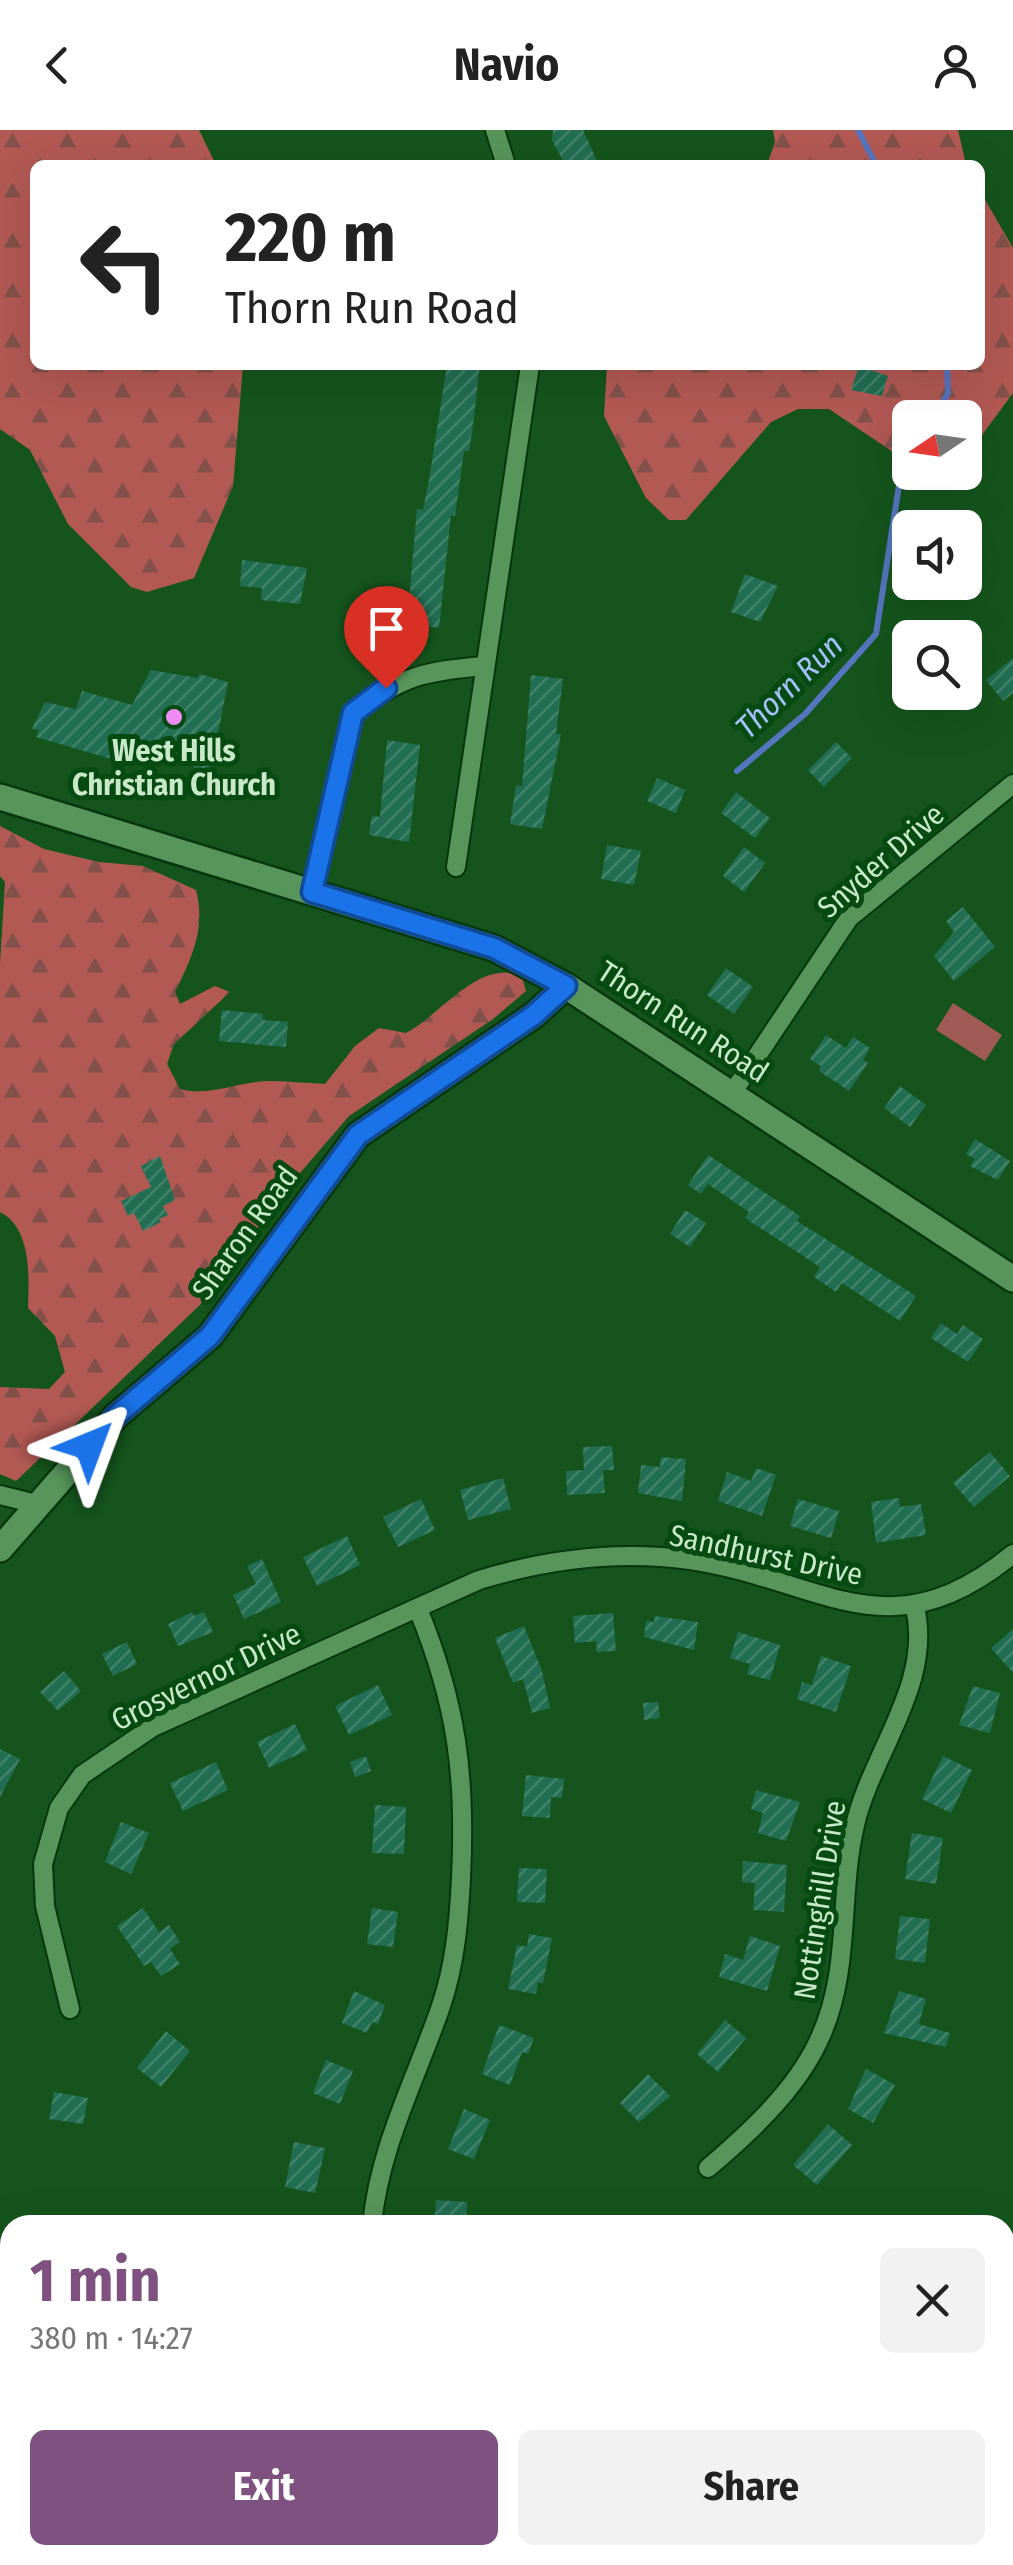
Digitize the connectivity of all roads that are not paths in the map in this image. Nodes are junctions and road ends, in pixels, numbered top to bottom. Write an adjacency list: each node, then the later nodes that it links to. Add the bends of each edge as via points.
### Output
1 (496, 130): 2 (street)
2 (505, 160)
3 (529, 370): 4 (street)
4 (485, 666): 7 (street); 8 (street, via 428,670 386,688 353,713)
5 (1013, 784): 10 (street, Snyder Drive, via 849,918)
6 (0, 796): 8 (street, Thorn Run Road)
7 (456, 867)
8 (312, 892): 9 (street, Thorn Run Road, via 494,948)
9 (566, 986): 10 (street, Thorn Run Road); 13 (street, Sharon Road, via 358,1135 210,1336 116,1416)
10 (733, 1092): 11 (street, Thorn Run Road)
11 (1013, 1279)
12 (0, 1495): 13 (street)
13 (36, 1504): 14 (street, Sharon Road)
14 (0, 1549)
15 (1013, 1554): 16 (street, Sandhurst Drive, via 974,1582)
16 (915, 1607): 17 (street, Sandhurst Drive, via 844,1603 689,1560 612,1556 529,1565); 19 (street, Nottinghill Drive, via 916,1660 856,1823 840,1980 826,2024 787,2089)
17 (418, 1609): 18 (street, Grosvernor Drive, via 153,1727 82,1776 60,1808 42,1864 45,1906); 20 (street, via 439,1659 462,1760 460,1898 443,2000 388,2146)
18 (70, 2009)
19 (708, 2168)
20 (374, 2215)

